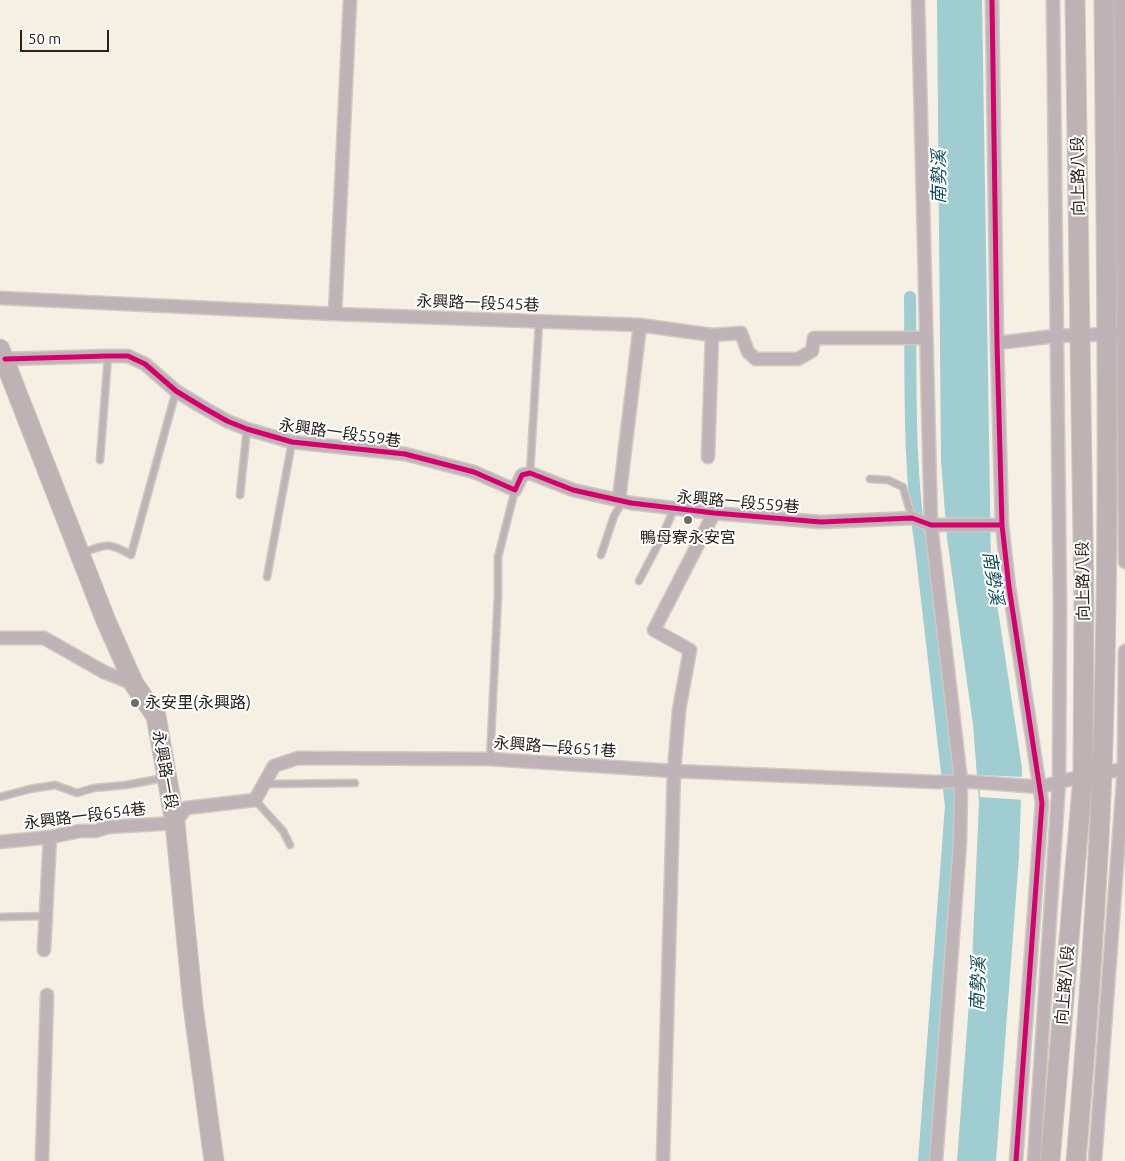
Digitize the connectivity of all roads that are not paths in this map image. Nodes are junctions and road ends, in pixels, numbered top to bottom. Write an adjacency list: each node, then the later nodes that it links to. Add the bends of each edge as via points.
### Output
1 (350, 0): 9 (street)
2 (918, 0): 16 (street)
3 (992, 0): 17 (street)
4 (1053, 0): 15 (street)
5 (1075, 0): 14 (main road, 向上路八段)
6 (1104, 0): 12 (main road, 向上路八段)
7 (1120, 0): 12 (street)
8 (0, 298): 9 (street, 永興路一段545巷)
9 (335, 314): 10 (street, 永興路一段545巷)
10 (540, 322): 11 (street, 永興路一段545巷); 25 (lane)
11 (640, 325): 13 (street, 永興路一段545巷); 29 (street)
12 (1118, 334): 14 (street); 37 (street); 46 (main road, 向上路八段)
13 (712, 335): 16 (street, 永興路一段545巷, via 741,333 748,352 756,359 798,360 812,351 814,338); 23 (street)
14 (1080, 335): 15 (street); 47 (main road, 向上路八段)
15 (1056, 336): 17 (street); 50 (street)
16 (925, 338): 33 (street)
17 (997, 343): 34 (street)
18 (2, 354): 19 (street, 永興路一段559巷); 35 (main road, 永興路一段)
19 (108, 356): 20 (street, 永興路一段559巷, via 128,356 145,364); 24 (lane)
20 (176, 391): 21 (street, 永興路一段559巷); 35 (lane, via 132,555 115,545 100,546)
21 (247, 429): 22 (street, 永興路一段559巷); 28 (lane)
22 (292, 442): 27 (street, 永興路一段559巷, via 405,454 474,472); 38 (lane)
23 (708, 456)
24 (100, 460)
25 (530, 473): 27 (street, via 522,475); 29 (street, 永興路一段559巷, via 573,490)
26 (870, 478): 32 (lane, via 888,480 903,487)
27 (515, 490): 43 (lane, via 498,557)
28 (240, 496)
29 (621, 500): 30 (street, 永興路一段559巷); 36 (lane)
30 (674, 509): 31 (street, 永興路一段559巷); 39 (lane)
31 (714, 513): 32 (street, 永興路一段559巷, via 821,522); 45 (street, via 654,630 690,650)
32 (912, 518): 33 (street, 永興路一段559巷)
33 (936, 525): 34 (street); 49 (street)
34 (997, 525): 53 (street)
35 (79, 554): 42 (main road, 永興路一段)
36 (601, 555)
37 (1125, 562)
38 (267, 577)
39 (639, 580)
40 (0, 638): 42 (street, via 44,638 104,672)
41 (1125, 651): 44 (street)
42 (134, 684): 48 (main road, 永興路一段, via 156,716)
43 (490, 759): 45 (street, 永興路一段651巷); 52 (street, 永興路一段651巷, via 298,758 274,766)
44 (1124, 769): 46 (street, 永興路一段651巷); 72 (street)
45 (674, 771): 49 (street, 永興路一段651巷); 66 (street)
46 (1102, 773): 47 (street, 永興路一段651巷); 71 (main road, 向上路八段)
47 (1083, 776): 50 (street, 永興路一段651巷); 70 (main road, 向上路八段)
48 (168, 778): 54 (lane, via 77,793 55,785); 56 (main road, 永興路一段)
49 (961, 781): 53 (street, 永興路一段651巷); 67 (street, via 960,842)
50 (1059, 782): 53 (street, 永興路一段651巷); 69 (street)
51 (355, 783): 52 (lane)
52 (264, 784): 55 (street, 永興路一段651巷)
53 (1040, 787): 68 (street, via 1042,803)
54 (0, 797)
55 (255, 800): 56 (street, via 186,808); 59 (lane, via 283,831)
56 (175, 823): 57 (street, 永興路一段654巷, via 108,827); 65 (main road, 永興路一段, via 193,1006)
57 (50, 837): 58 (street, 永興路一段654巷); 60 (street)
58 (0, 842)
59 (290, 845)
60 (46, 916): 61 (lane); 62 (street)
61 (0, 917)
62 (44, 950)
63 (47, 995): 64 (street)
64 (42, 1161)
65 (214, 1161)
66 (663, 1161)
67 (936, 1161)
68 (1016, 1161)
69 (1034, 1161)
70 (1050, 1161)
71 (1076, 1161)
72 (1095, 1161)

